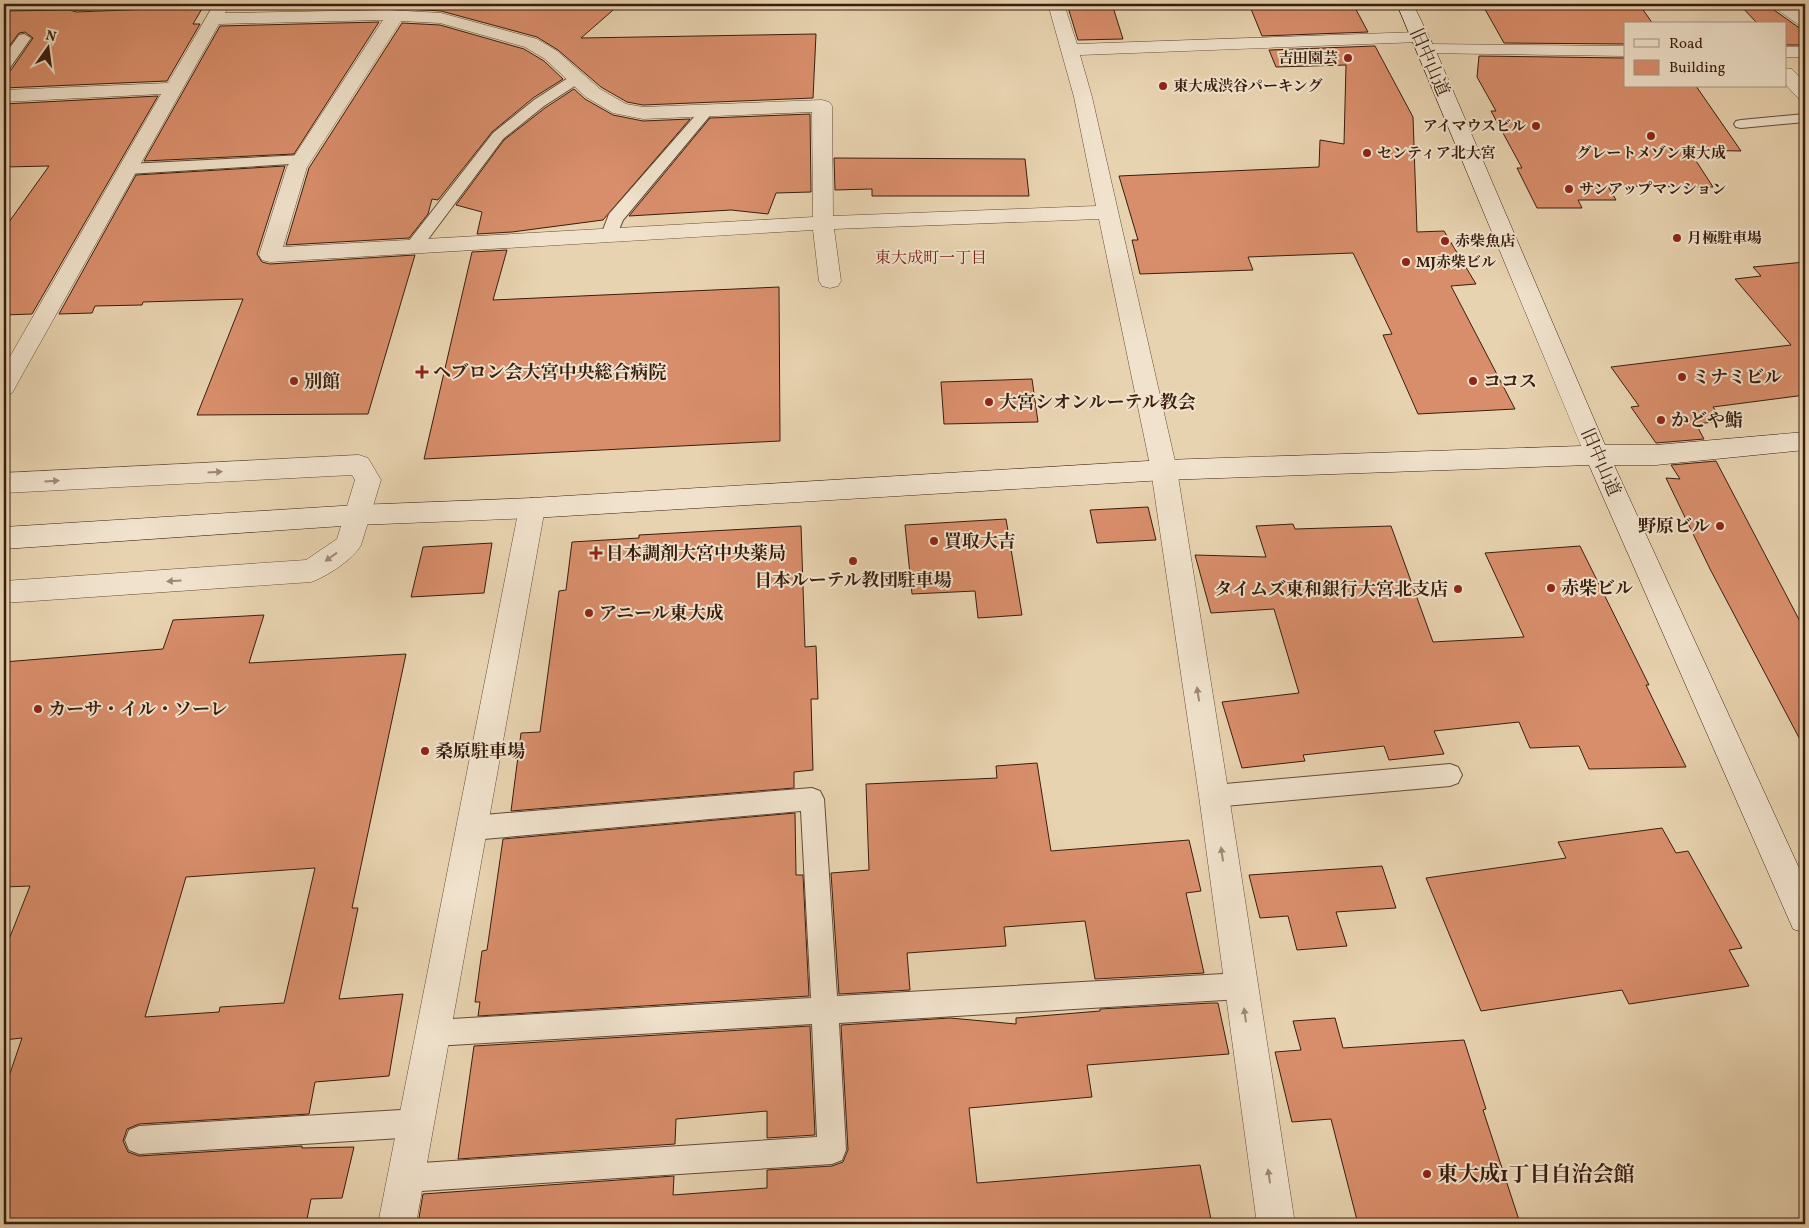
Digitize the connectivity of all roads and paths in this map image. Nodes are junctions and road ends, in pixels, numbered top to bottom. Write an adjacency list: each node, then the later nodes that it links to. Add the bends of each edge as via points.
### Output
1 (77, 4): 2 (lane)
2 (137, 4)
3 (1056, 4): 11 (street)
4 (1404, 4): 10 (street, 旧中山道)
5 (1781, 4): 8 (street)
6 (218, 11): 7 (street); 18 (street)
7 (396, 15): 17 (street, via 442,18 531,43 551,55); 24 (street)
8 (1805, 21)
9 (24, 38): 15 (lane)
10 (1423, 43): 11 (street); 12 (street); 33 (street, 旧中山道)
11 (1069, 50): 26 (street)
12 (1624, 51)
13 (1786, 52): 14 (street)
14 (1805, 52)
15 (4, 66)
16 (1786, 74): 19 (street)
17 (576, 79): 21 (street, via 620,109 643,113); 29 (lane, via 498,136)
18 (174, 88): 20 (street); 25 (street)
19 (1805, 94)
20 (4, 96)
21 (706, 112): 27 (street, via 822,106); 28 (lane, via 614,218)
22 (1805, 118): 23 (lane)
23 (1741, 124)
24 (302, 160): 25 (lane); 29 (street, via 270,255)
25 (128, 169): 31 (street)
26 (1108, 212): 27 (street); 34 (street)
27 (823, 223): 28 (street); 30 (street)
28 (609, 235): 29 (street)
29 (414, 246)
30 (830, 281)
31 (4, 387)
32 (1805, 441): 33 (street, via 1656,455)
33 (1597, 455): 34 (street); 43 (street, 旧中山道)
34 (1164, 470): 36 (street); 41 (street, one-way to 34)
35 (4, 483): 37 (street, one-way to 37, via 359,465 368,480)
36 (532, 508): 37 (street); 42 (street)
37 (357, 515): 38 (street); 39 (street, one-way to 39, via 348,545 311,571)
38 (4, 538)
39 (4, 592)
40 (1450, 775): 41 (lane)
41 (1214, 796): 44 (street, one-way to 41)
42 (472, 828): 45 (lane, via 812,800); 46 (street)
43 (1805, 917)
44 (1241, 986): 45 (lane); 51 (street, one-way to 44)
45 (826, 1010): 46 (lane); 49 (lane, via 832,1150)
46 (434, 1033): 47 (street)
47 (417, 1123): 48 (lane); 49 (street)
48 (139, 1140)
49 (406, 1178): 50 (street)
50 (397, 1224)
51 (1276, 1224)

